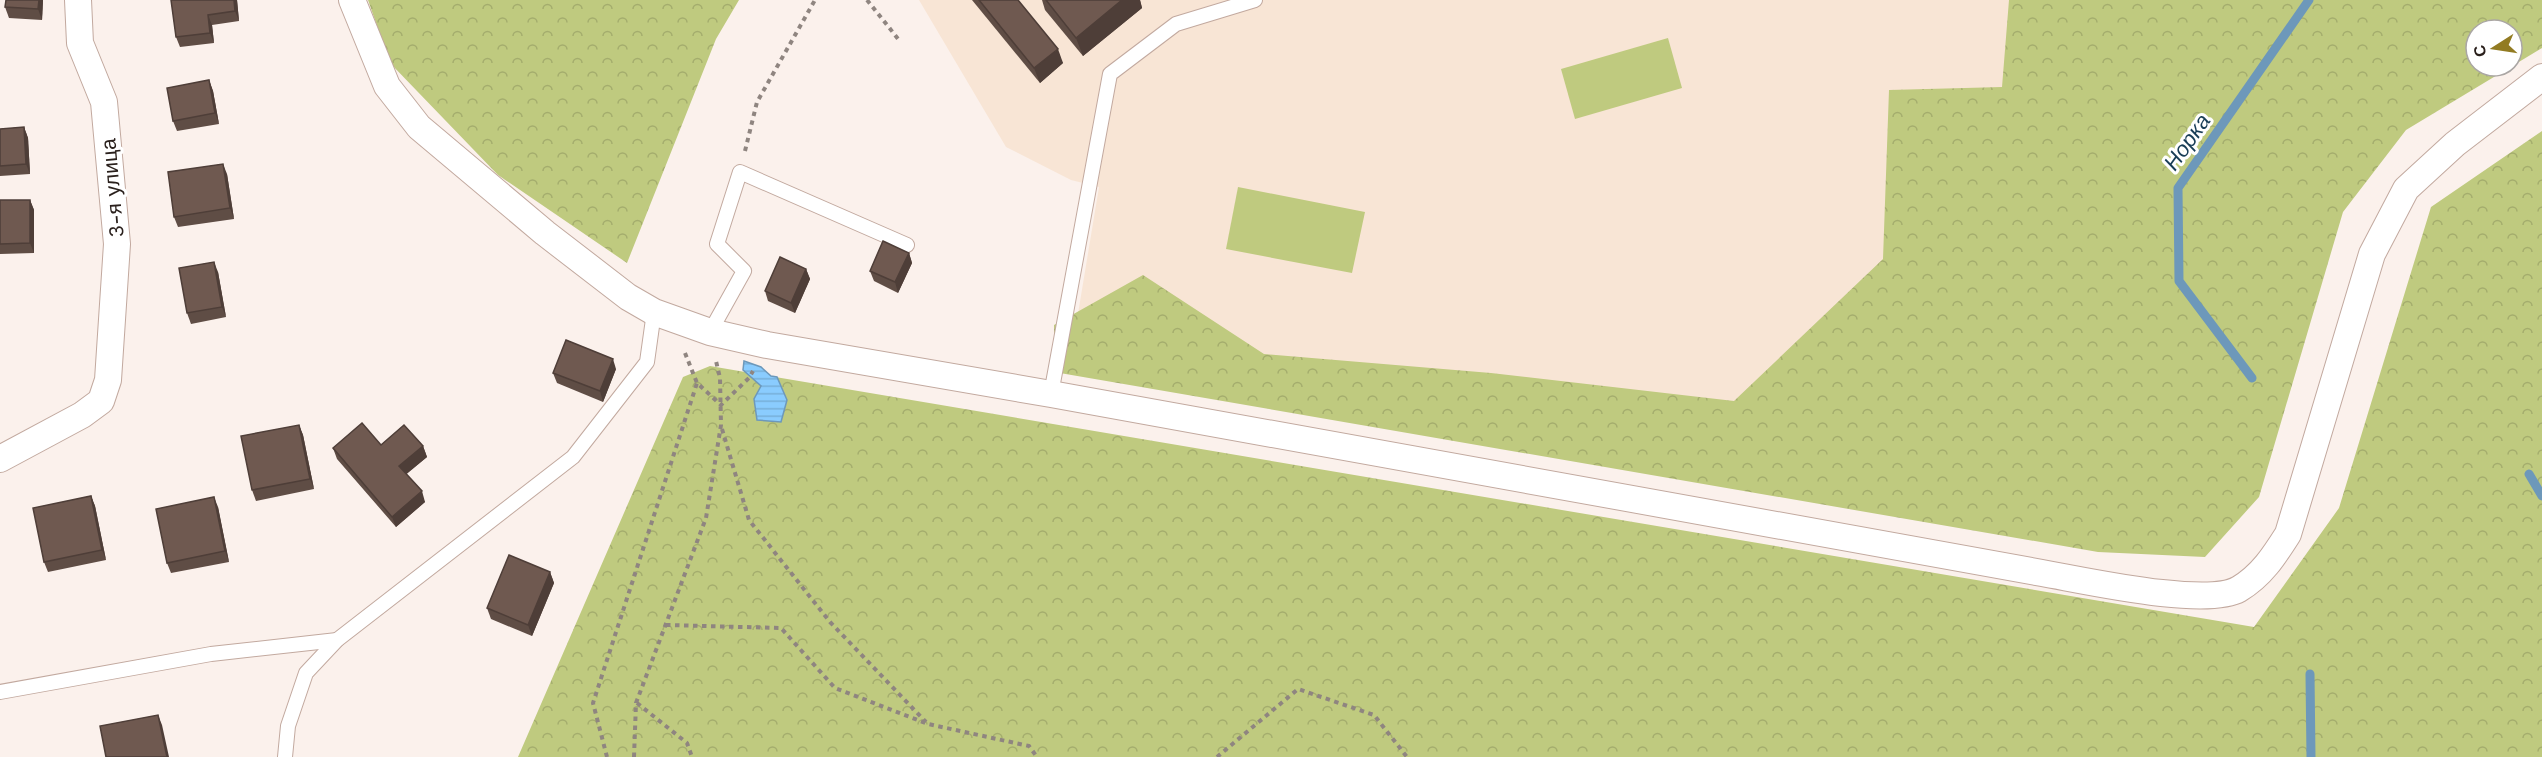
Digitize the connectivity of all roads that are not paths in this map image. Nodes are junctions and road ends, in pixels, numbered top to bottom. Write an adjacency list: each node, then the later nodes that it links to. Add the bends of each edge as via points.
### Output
1 (78, 0): 9 (street, 3-я улица, via 80,43 104,102 117,244 108,380 101,401 82,415)
2 (352, 0): 6 (street, via 387,86 419,127 628,297)
3 (1255, 0): 8 (lane, via 1176,24 1110,74)
4 (2542, 77): 8 (street, via 2455,144 2406,189 2372,254 2288,534 2266,569 2237,590 2201,595 2156,592)
5 (907, 245): 7 (lane, via 740,172 717,244 744,271)
6 (663, 315): 7 (street); 10 (lane, via 646,362 573,457)
7 (710, 332): 8 (street)
8 (1051, 394)
9 (0, 459)
10 (337, 640): 11 (lane, via 211,654); 12 (lane, via 306,673 288,726)
11 (0, 692)
12 (285, 757)

